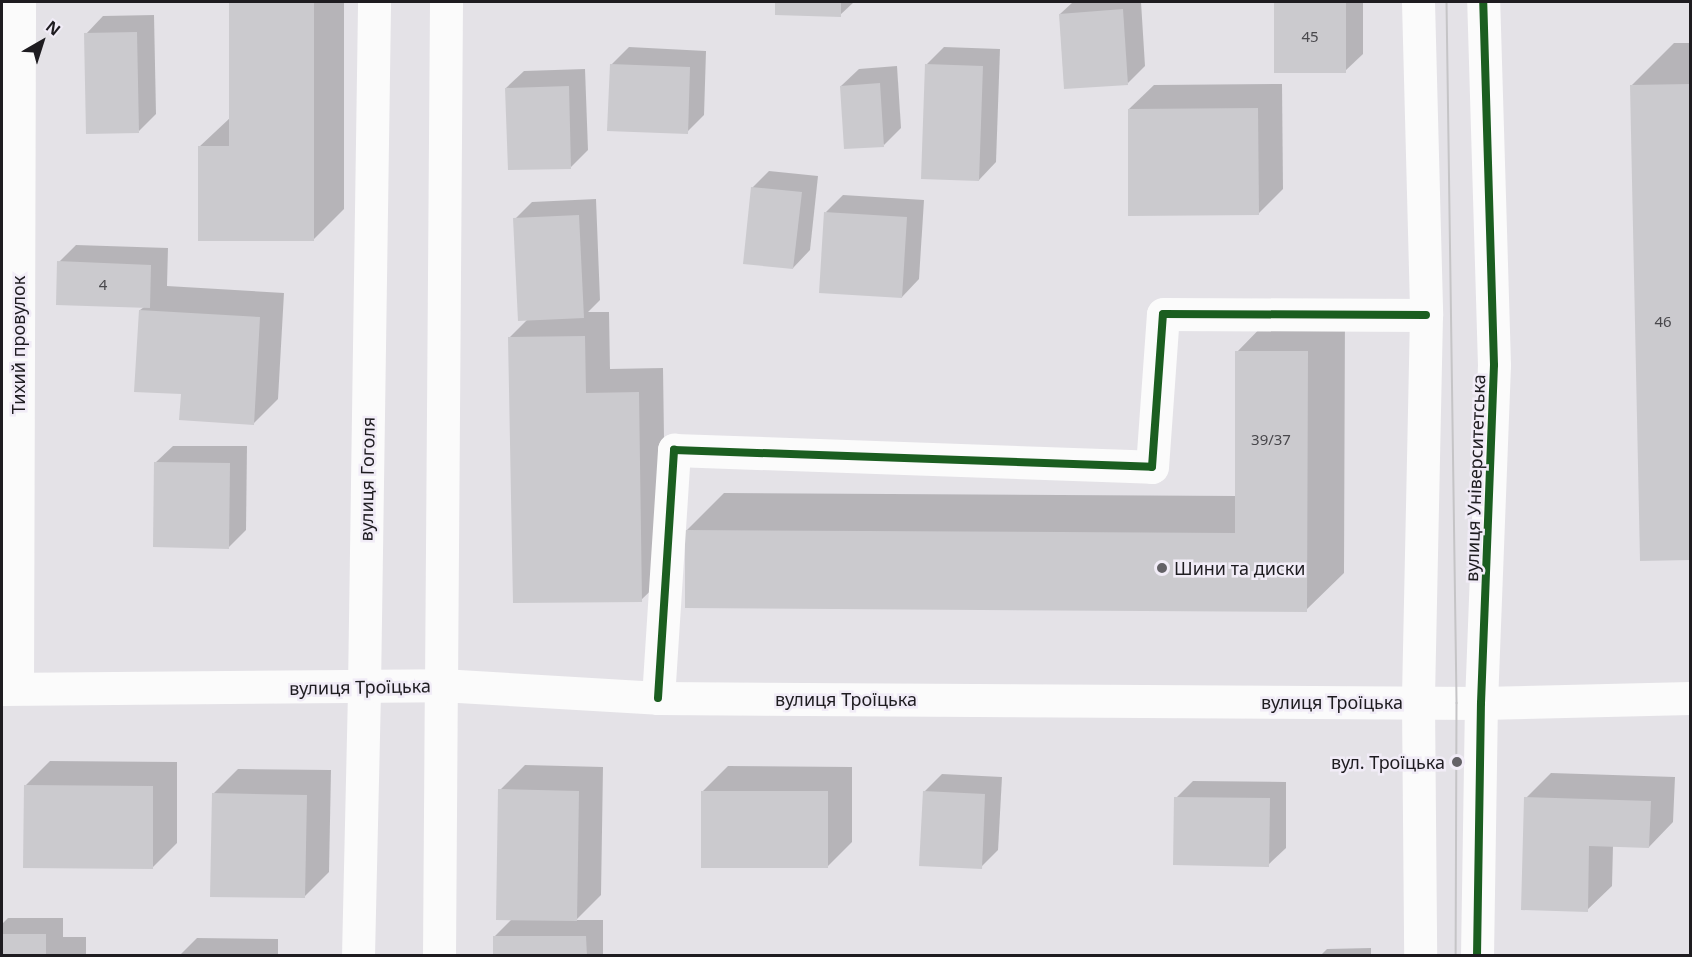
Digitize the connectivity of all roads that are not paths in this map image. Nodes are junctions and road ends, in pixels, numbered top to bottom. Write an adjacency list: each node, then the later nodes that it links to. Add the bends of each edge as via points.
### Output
1 (19, 2): 8 (street, Тихий провулок)
2 (374, 2): 9 (street, вулиця Гоголя)
3 (446, 2): 7 (street)
4 (1418, 2): 6 (street)
5 (1483, 2): 13 (street, вулиця Університетська, via 1494,365)
6 (1426, 315): 10 (street, via 1163,314 1152,467 674,450); 12 (street)
7 (441, 685): 9 (street, вулиця Троїцька); 10 (street, вулиця Троїцька); 15 (street)
8 (9, 688): 9 (street, вулиця Троїцька)
9 (364, 688): 14 (street, вулиця Гоголя)
10 (658, 698): 12 (street, вулиця Троїцька)
11 (1690, 698): 13 (street, вулиця Троїцька)
12 (1418, 703): 13 (street, вулиця Троїцька); 16 (street)
13 (1481, 703): 17 (street, вулиця Університетська)
14 (358, 956)
15 (439, 956)
16 (1420, 956)
17 (1477, 956)

